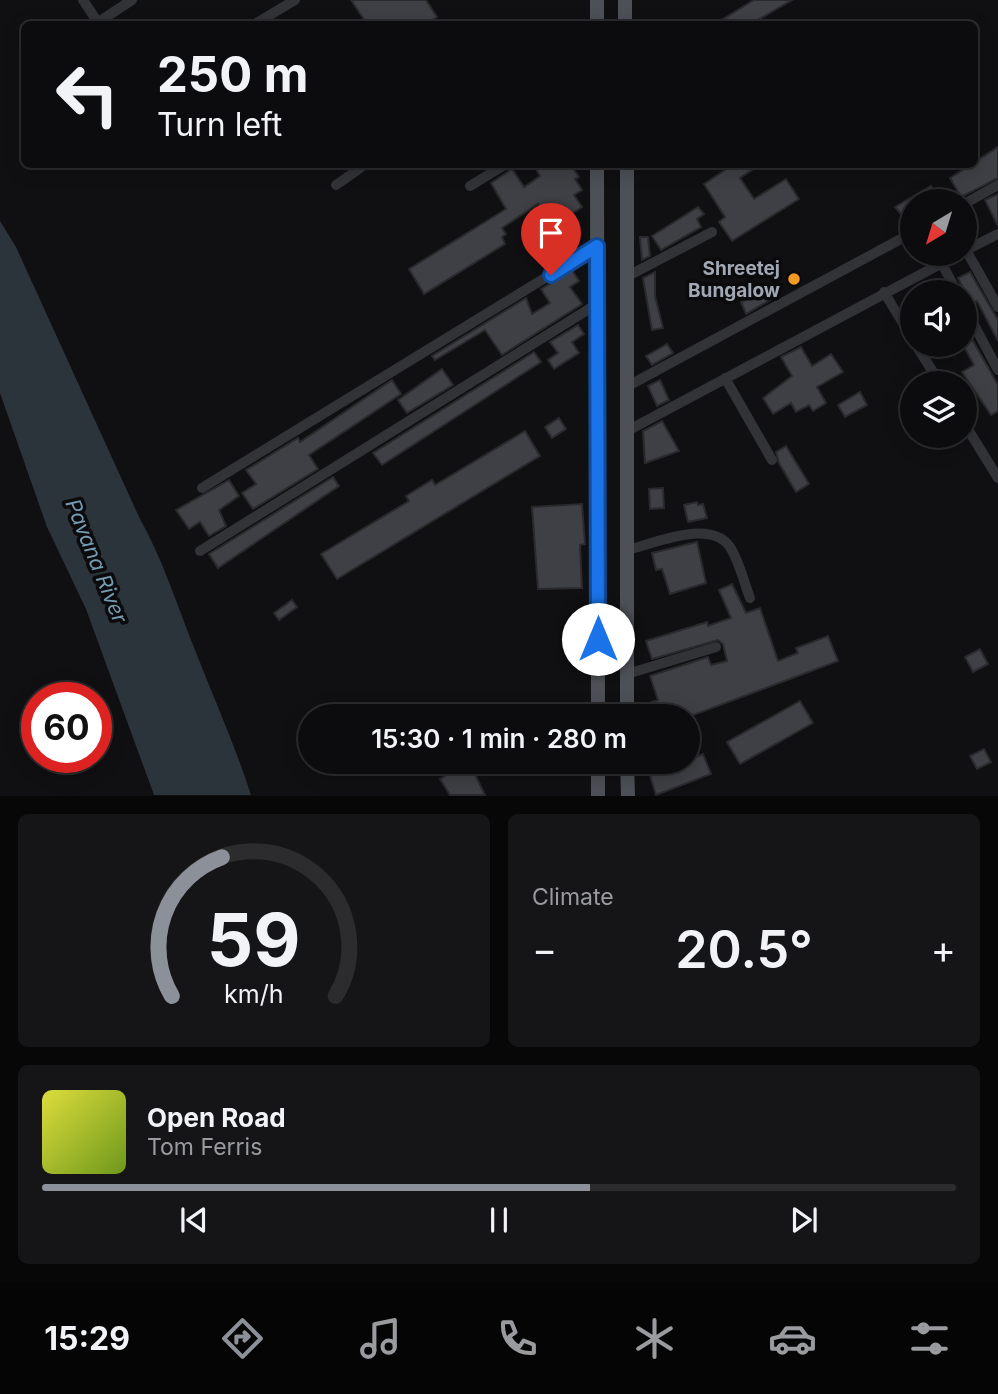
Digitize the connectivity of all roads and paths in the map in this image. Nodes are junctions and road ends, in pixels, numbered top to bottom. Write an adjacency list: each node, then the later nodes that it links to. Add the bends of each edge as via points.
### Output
1 (83, 0): 2 (street, via 100,21)
2 (132, 0)
3 (295, 0): 6 (street)
4 (597, 0): 7 (main road)
5 (625, 0): 8 (main road)
6 (260, 21)
7 (597, 21)
8 (625, 21)
9 (360, 168): 13 (street)
10 (499, 168): 15 (street)
11 (597, 168): 21 (main road)
12 (627, 168): 24 (main road)
13 (336, 185)
14 (998, 185): 16 (street)
15 (470, 186)
16 (977, 197)
17 (712, 232): 24 (street)
18 (998, 234): 20 (street)
19 (900, 239): 32 (street)
20 (977, 245)
21 (597, 246): 26 (main road); 37 (street)
22 (933, 266): 25 (street)
23 (972, 266): 27 (street)
24 (626, 277): 32 (main road)
25 (884, 292): 28 (street); 31 (street)
26 (597, 304): 39 (street); 43 (main road)
27 (998, 307)
28 (900, 318)
29 (977, 330): 30 (street)
30 (998, 370)
31 (725, 378): 33 (street); 35 (street)
32 (626, 387): 33 (main road)
33 (627, 431): 38 (main road)
34 (977, 444): 36 (street)
35 (772, 460)
36 (998, 478)
37 (202, 488)
38 (627, 550): 40 (street, via 701,533 718,535 730,547); 42 (main road)
39 (200, 551)
40 (750, 598)
41 (716, 647): 42 (street)
42 (627, 674): 44 (main road)
43 (598, 704)
44 (627, 704)
45 (598, 774): 47 (main road)
46 (627, 774): 48 (main road)
47 (598, 796)
48 (628, 796)

